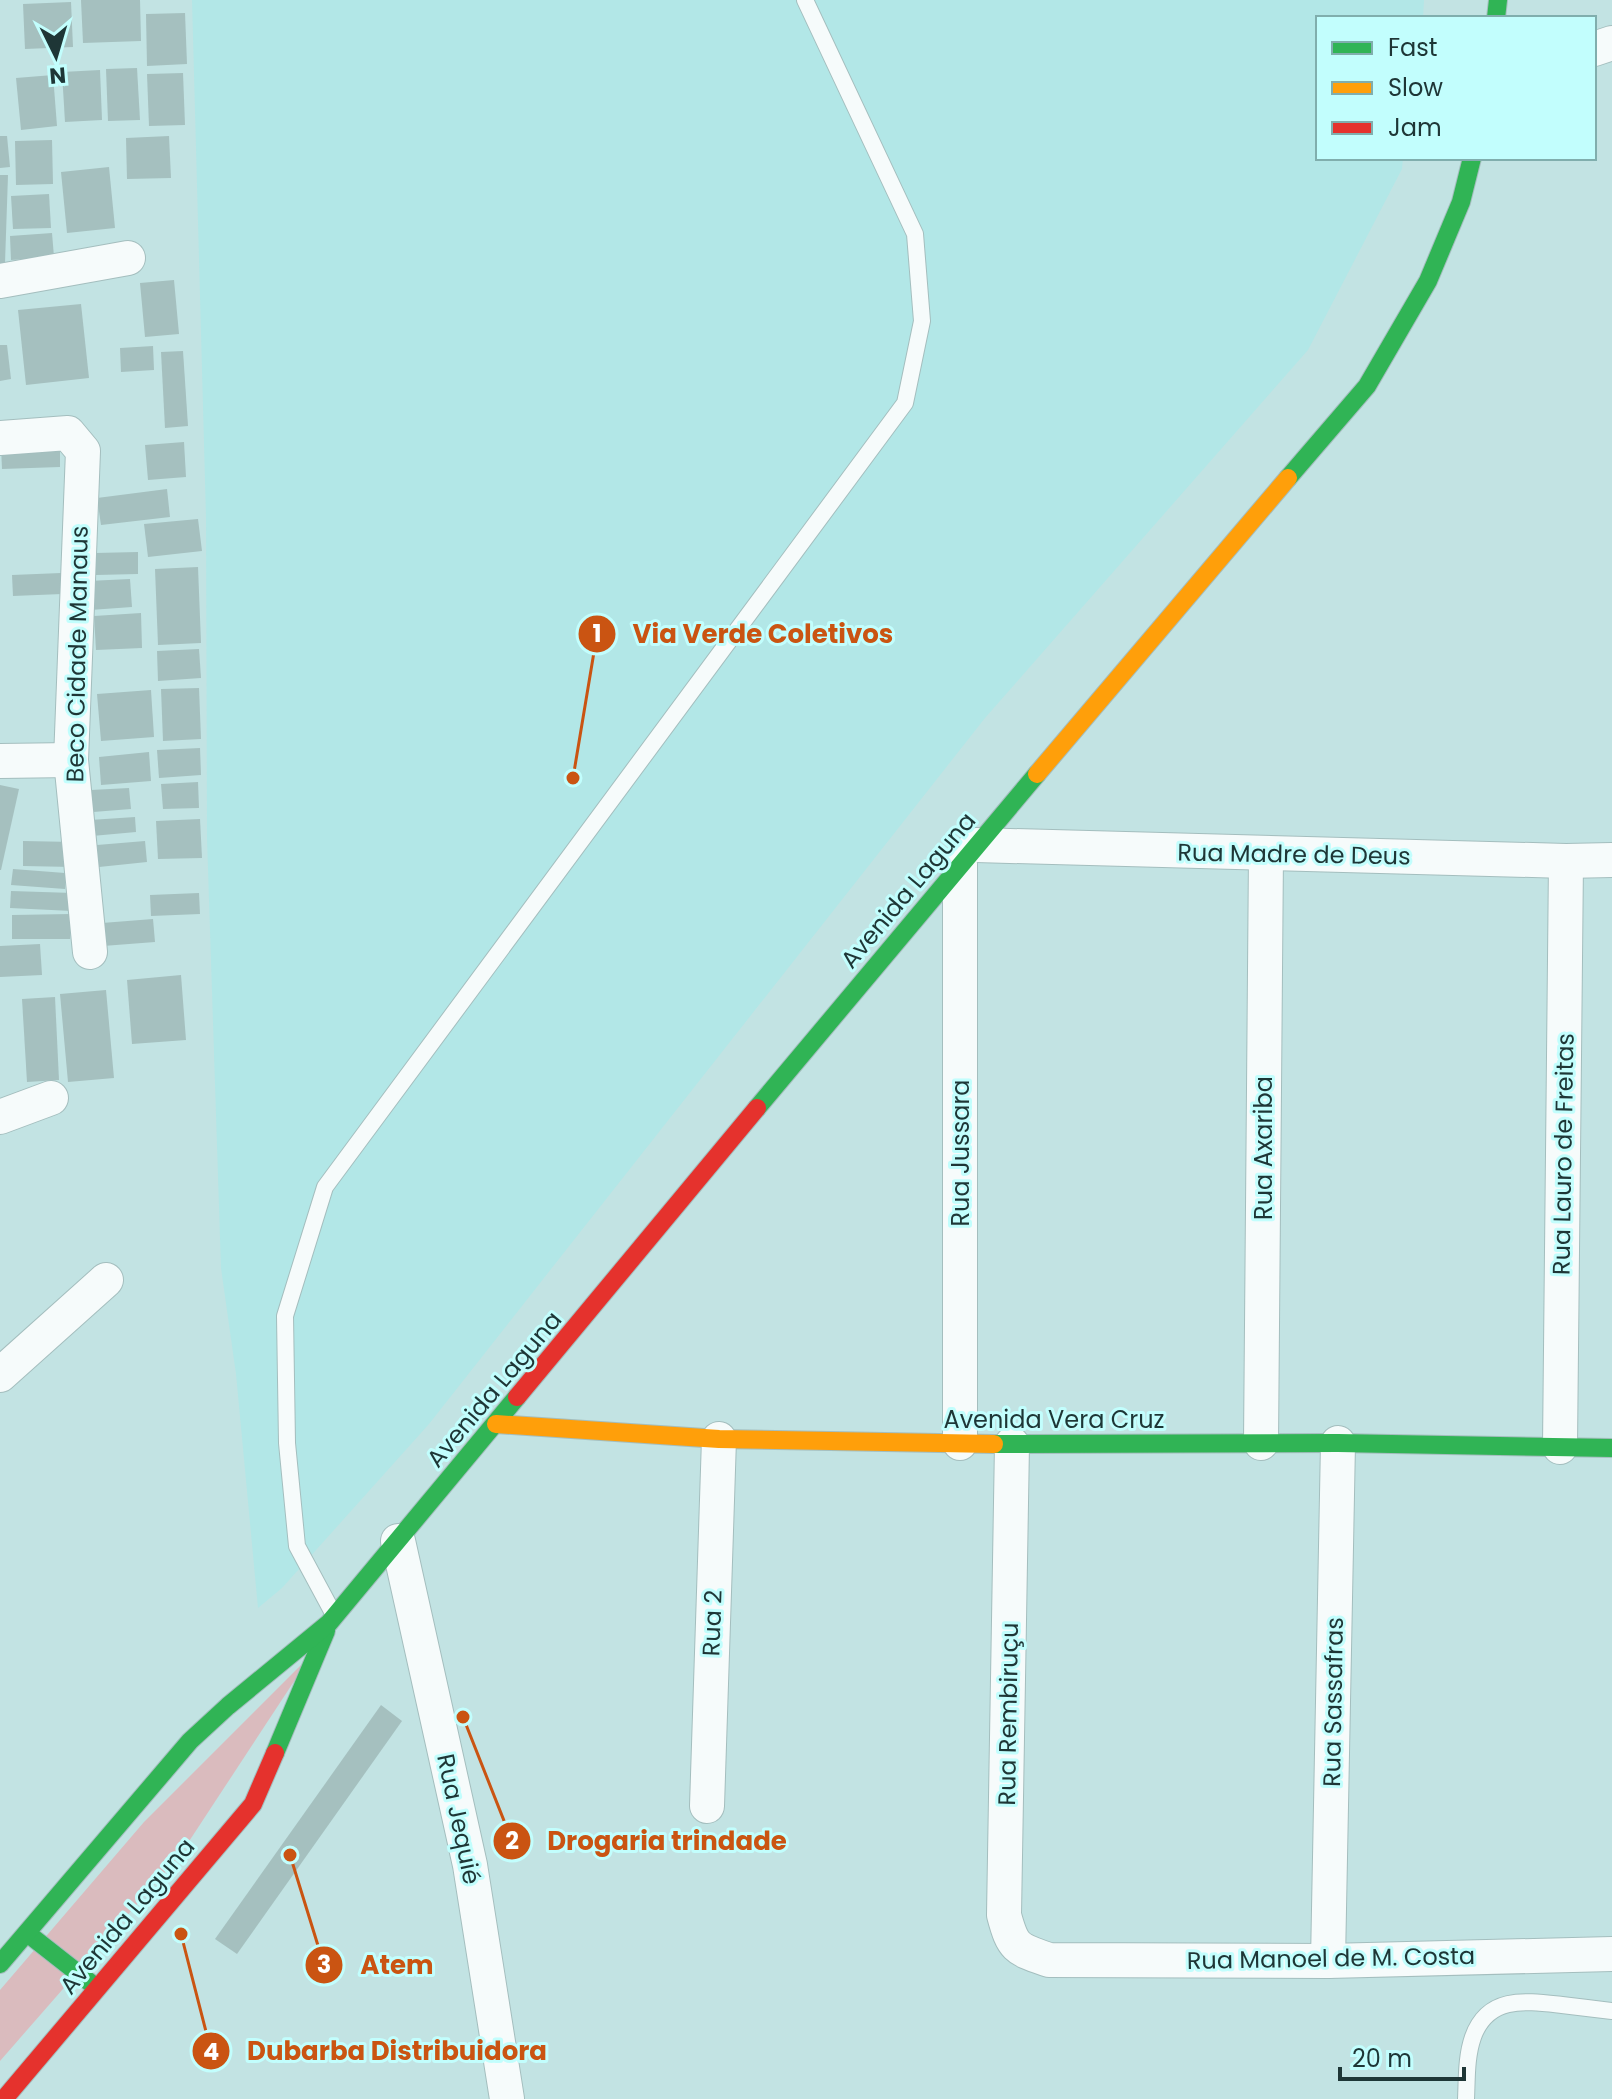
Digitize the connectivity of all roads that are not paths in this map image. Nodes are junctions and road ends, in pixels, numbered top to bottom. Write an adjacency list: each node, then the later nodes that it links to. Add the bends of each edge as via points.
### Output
1 (805, 0): 27 (lane, via 915,234 922,321 905,403 325,1187 285,1316 287,1443 297,1546)
2 (1472, 160): 9 (main road, Avenida Laguna, via 1461,202 1428,281 1367,386)
3 (128, 258): 4 (street)
4 (0, 281)
5 (0, 438): 6 (street, Beco Cidade Manaus, via 68,433 83,451)
6 (71, 760): 7 (street); 12 (street, Beco Cidade Manaus)
7 (0, 761)
8 (1266, 853): 9 (street, Rua Madre de Deus); 11 (street, Rua Madre de Deus); 20 (street, Rua Axariba)
9 (968, 855): 17 (main road, Avenida Laguna); 19 (street, Rua Jussara)
10 (1612, 860): 11 (street, Rua Madre de Deus)
11 (1566, 861): 23 (street, Rua Lauro de Freitas)
12 (90, 952)
13 (51, 1098): 14 (street)
14 (0, 1117)
15 (106, 1280): 16 (street)
16 (0, 1375)
17 (496, 1424): 18 (main road, Avenida Vera Cruz); 26 (main road, Avenida Laguna)
18 (719, 1439): 19 (main road, Avenida Vera Cruz); 28 (street, Rua 2)
19 (960, 1443): 22 (main road, Avenida Vera Cruz)
20 (1261, 1443): 21 (main road, Avenida Vera Cruz); 22 (main road, Avenida Vera Cruz)
21 (1338, 1443): 23 (main road, Avenida Vera Cruz); 32 (street, Rua Sassafras)
22 (1012, 1444): 31 (street, Rua Rembiruçu, via 1004,1915 1010,1938 1022,1951)
23 (1560, 1447): 24 (main road, Avenida Vera Cruz)
24 (1612, 1448): 25 (street)
25 (1612, 1456)
26 (398, 1541): 27 (main road, Avenida Laguna); 37 (street, Rua Jequié, via 470,1865)
27 (332, 1620): 29 (main road, Avenida Laguna, via 190,1741); 34 (main road, Avenida Laguna, via 253,1804)
28 (707, 1806)
29 (27, 1933): 33 (main road, Avenida Laguna); 34 (main road)
30 (1612, 1954): 32 (street, Rua Manoel de M. Costa)
31 (1049, 1960): 32 (street, Rua Manoel de M. Costa)
32 (1328, 1961)
33 (0, 1964)
34 (97, 1988): 36 (main road, Avenida Laguna)
35 (1612, 2011): 38 (lane, via 1530,2001 1492,2009 1473,2038)
36 (4, 2099)
37 (507, 2099)
38 (1466, 2099)

